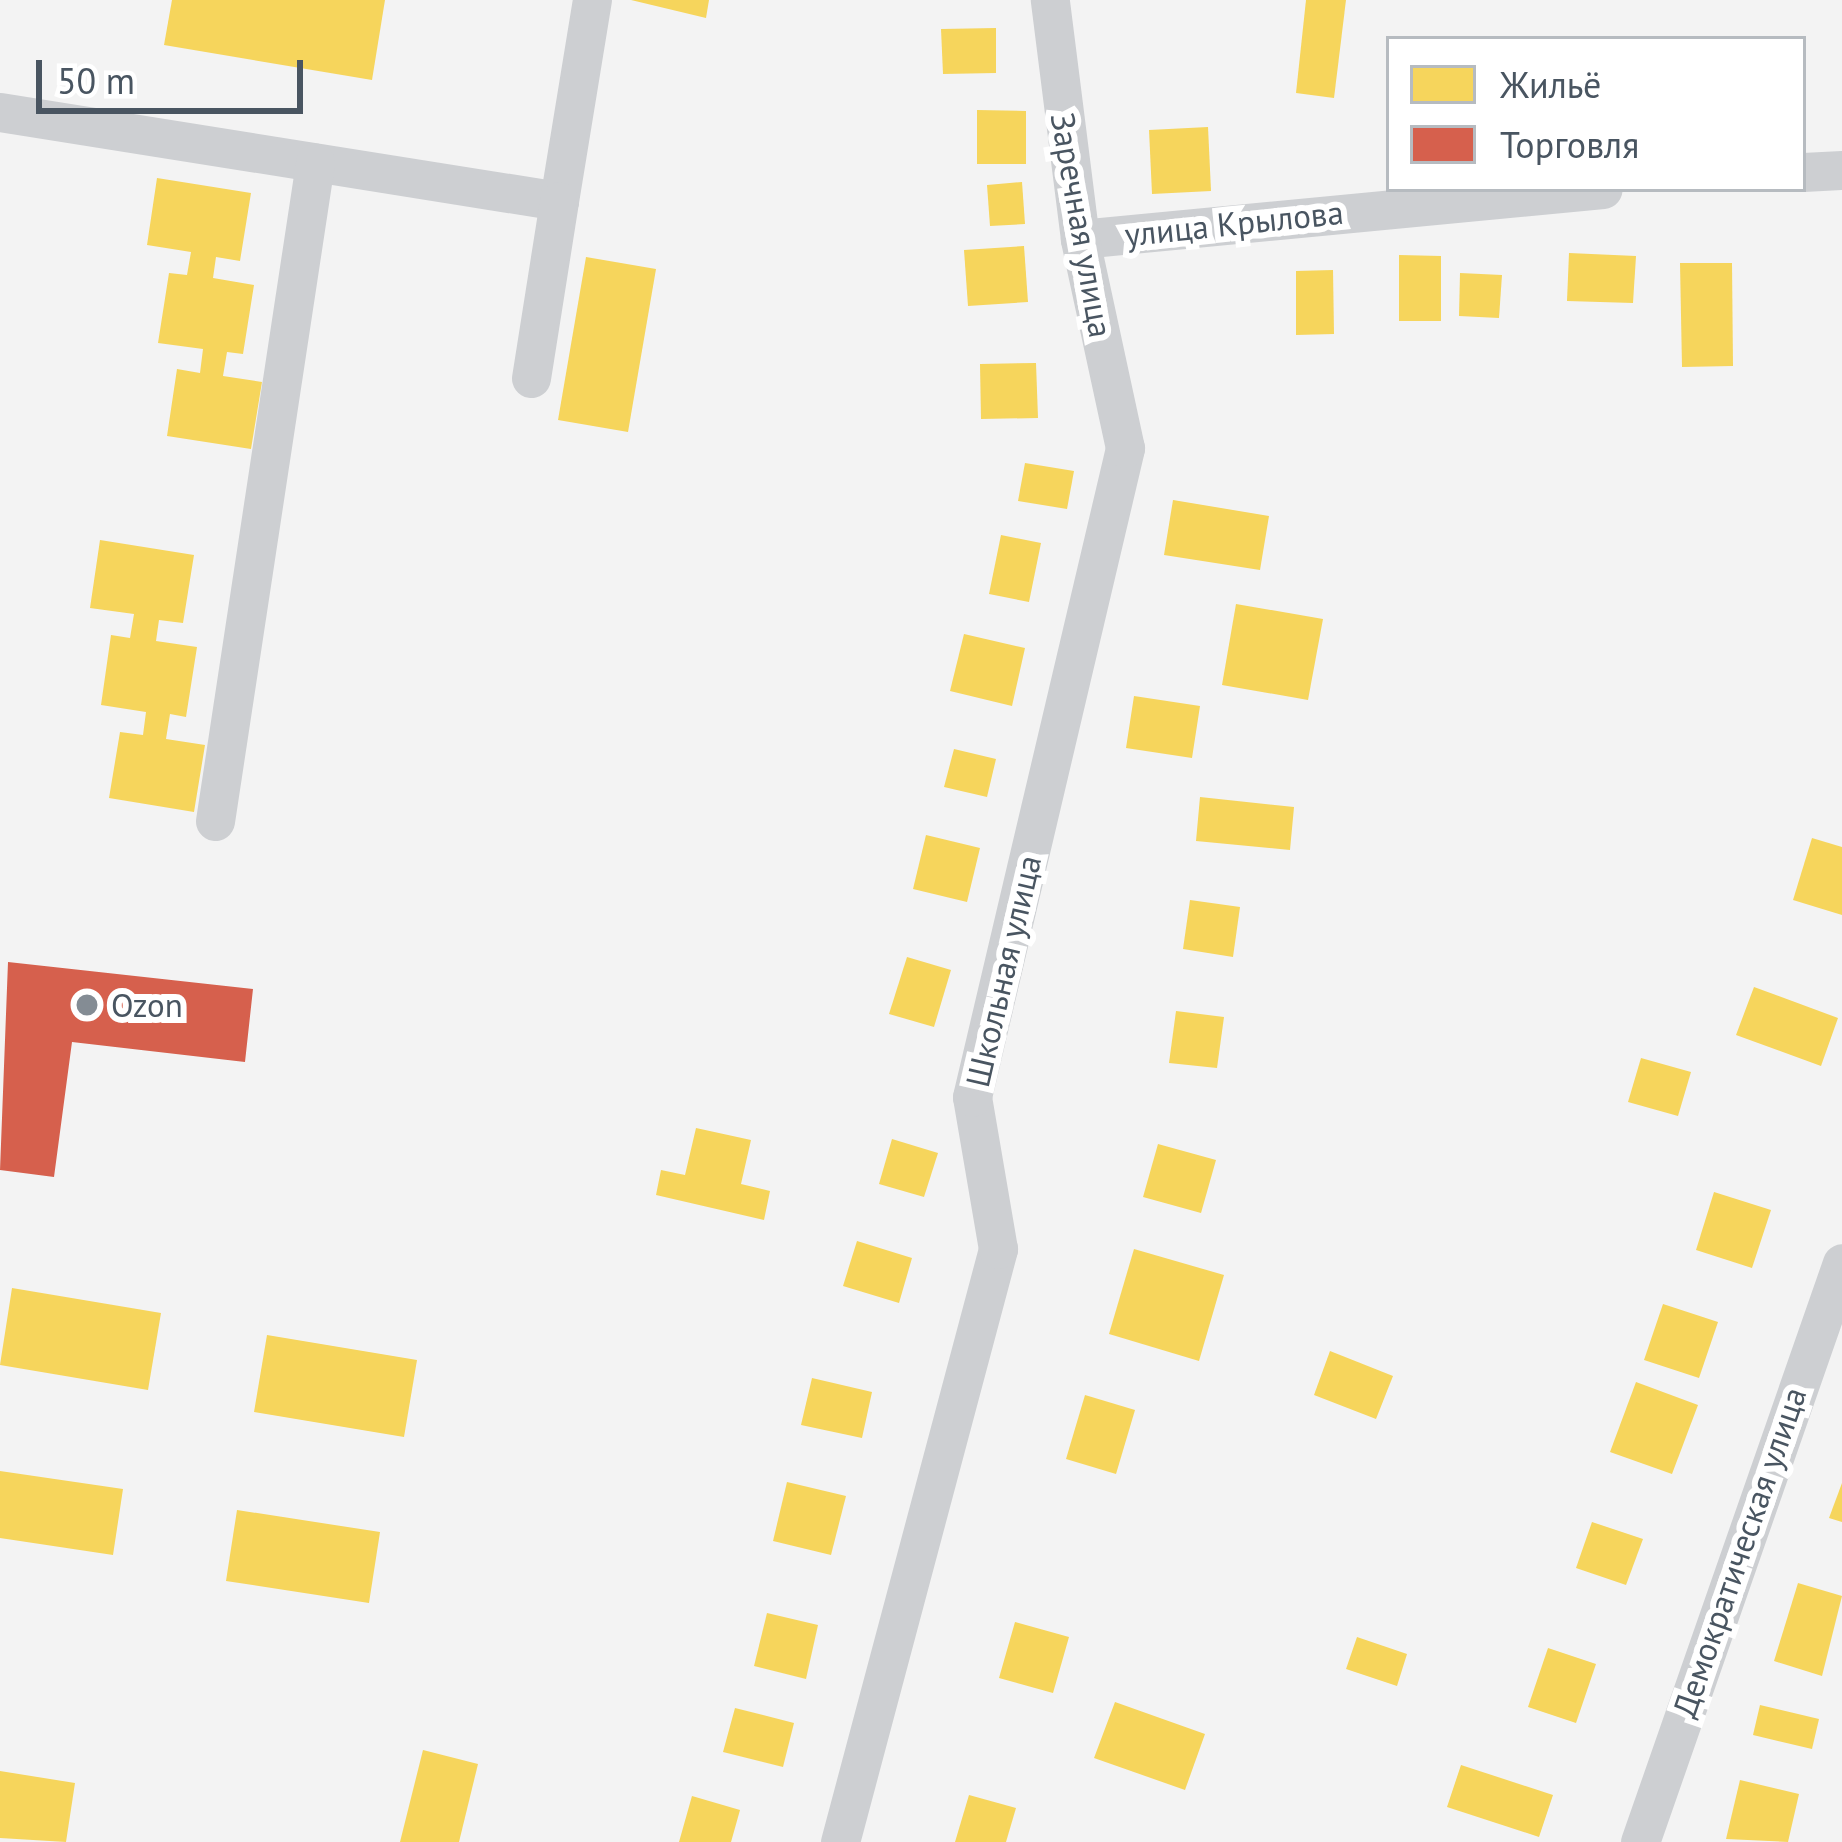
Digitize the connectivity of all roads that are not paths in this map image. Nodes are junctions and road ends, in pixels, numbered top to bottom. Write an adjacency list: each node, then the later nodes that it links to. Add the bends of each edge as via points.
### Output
1 (592, 0): 8 (street)
2 (1050, 0): 9 (street, Заречная улица)
3 (0, 112): 4 (street)
4 (315, 163): 8 (street); 12 (street)
5 (1842, 170): 6 (street)
6 (1806, 172)
7 (1572, 192): 9 (street, улица Крылова)
8 (560, 201): 10 (street)
9 (1080, 239): 11 (street, Заречная улица)
10 (531, 378)
11 (1125, 448): 14 (street, Школьная улица, via 972,1097 998,1249)
12 (215, 821)
13 (1842, 1263): 15 (street, Демократическая улица)
14 (840, 1842)
15 (1640, 1842)

